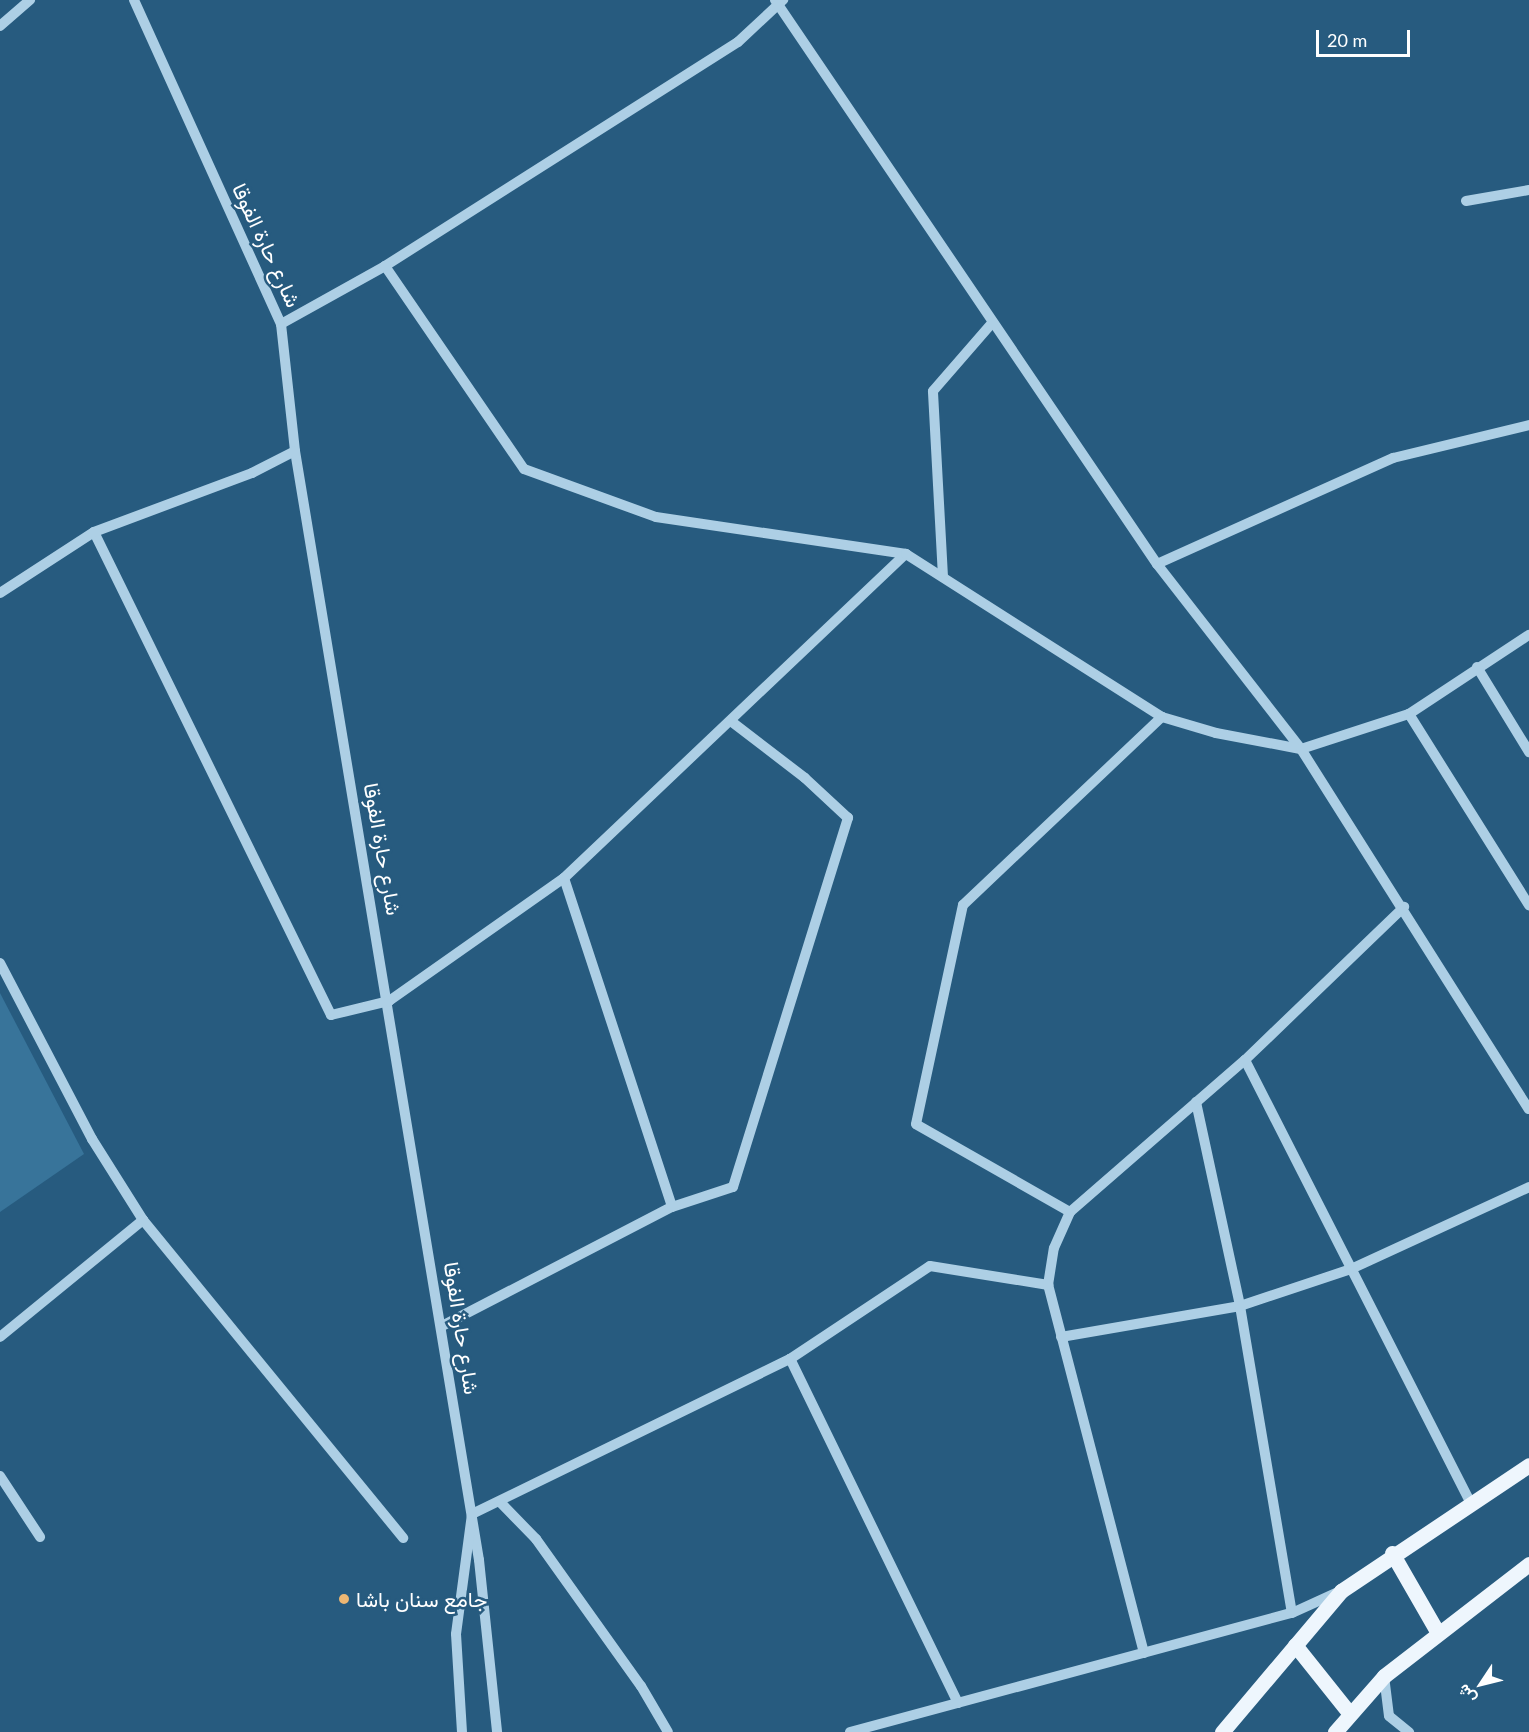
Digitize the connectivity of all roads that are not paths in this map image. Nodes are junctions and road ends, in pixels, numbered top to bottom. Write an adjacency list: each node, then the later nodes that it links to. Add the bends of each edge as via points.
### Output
1 (30, 0): 4 (street)
2 (134, 0): 9 (street, شارع حارة الفوقا)
3 (779, 1): 7 (street, via 738,42); 8 (street)
4 (0, 26)
5 (1529, 190): 6 (street)
6 (1466, 201)
7 (385, 266): 9 (street); 13 (street, via 524,469 657,517)
8 (993, 322): 14 (street); 15 (street, via 933,391)
9 (281, 324): 11 (street, شارع حارة الفوقا)
10 (1529, 425): 14 (street, via 1393,458)
11 (295, 451): 12 (street, via 252,473); 30 (street, شارع حارة الفوقا)
12 (94, 532): 16 (street); 30 (street, via 331,1015)
13 (906, 554): 15 (street); 23 (street)
14 (1157, 564): 24 (street)
15 (943, 577): 22 (street)
16 (0, 593)
17 (1529, 635): 18 (street)
18 (1515, 644): 19 (street); 20 (street)
19 (1529, 647)
20 (1477, 667): 21 (street); 25 (street)
21 (1410, 714): 24 (street); 27 (street)
22 (1162, 717): 24 (street, via 1216,733); 36 (street, via 963,905 916,1124)
23 (732, 722): 26 (street); 35 (street, via 805,778 848,818 734,1187)
24 (1301, 749): 28 (street)
25 (1529, 753)
26 (564, 878): 30 (street); 35 (street)
27 (1529, 905)
28 (1404, 907): 31 (street); 33 (street)
29 (0, 963): 37 (street, via 92,1139)
30 (389, 1001): 41 (street, شارع حارة الفوقا)
31 (1245, 1060): 32 (street); 38 (street)
32 (1196, 1102): 36 (street); 40 (street)
33 (1529, 1109)
34 (1529, 1187): 38 (street)
35 (672, 1207): 41 (street)
36 (1070, 1212): 39 (street, via 1054,1248)
37 (143, 1220): 43 (street); 51 (street)
38 (1351, 1269): 40 (street); 48 (street)
39 (1047, 1285): 42 (street); 44 (street, via 930,1266)
40 (1240, 1306): 42 (street); 55 (street)
41 (442, 1326): 49 (street, شارع حارة الفوقا)
42 (1061, 1337): 58 (street)
43 (0, 1338)
44 (790, 1359): 47 (street); 60 (street)
45 (1529, 1465): 48 (main road)
46 (0, 1476): 50 (street)
47 (500, 1502): 49 (street); 64 (street, via 536,1539 641,1686)
48 (1470, 1502): 52 (main road)
49 (472, 1514): 62 (street, شارع حارة الفوقا); 63 (street, via 456,1634)
50 (40, 1537)
51 (403, 1538)
52 (1392, 1553): 54 (main road); 56 (main road)
53 (1529, 1564): 56 (main road)
54 (1341, 1592): 55 (street); 57 (main road)
55 (1292, 1612): 58 (street)
56 (1438, 1632): 59 (main road)
57 (1295, 1645): 61 (main road); 66 (main road)
58 (1144, 1653): 60 (street)
59 (1384, 1676): 61 (main road); 68 (street, via 1389,1716)
60 (958, 1703): 65 (street)
61 (1350, 1714): 67 (main road)
62 (495, 1730)
63 (462, 1732)
64 (668, 1732)
65 (850, 1732)
66 (1221, 1732)
67 (1335, 1732)
68 (1409, 1732)

